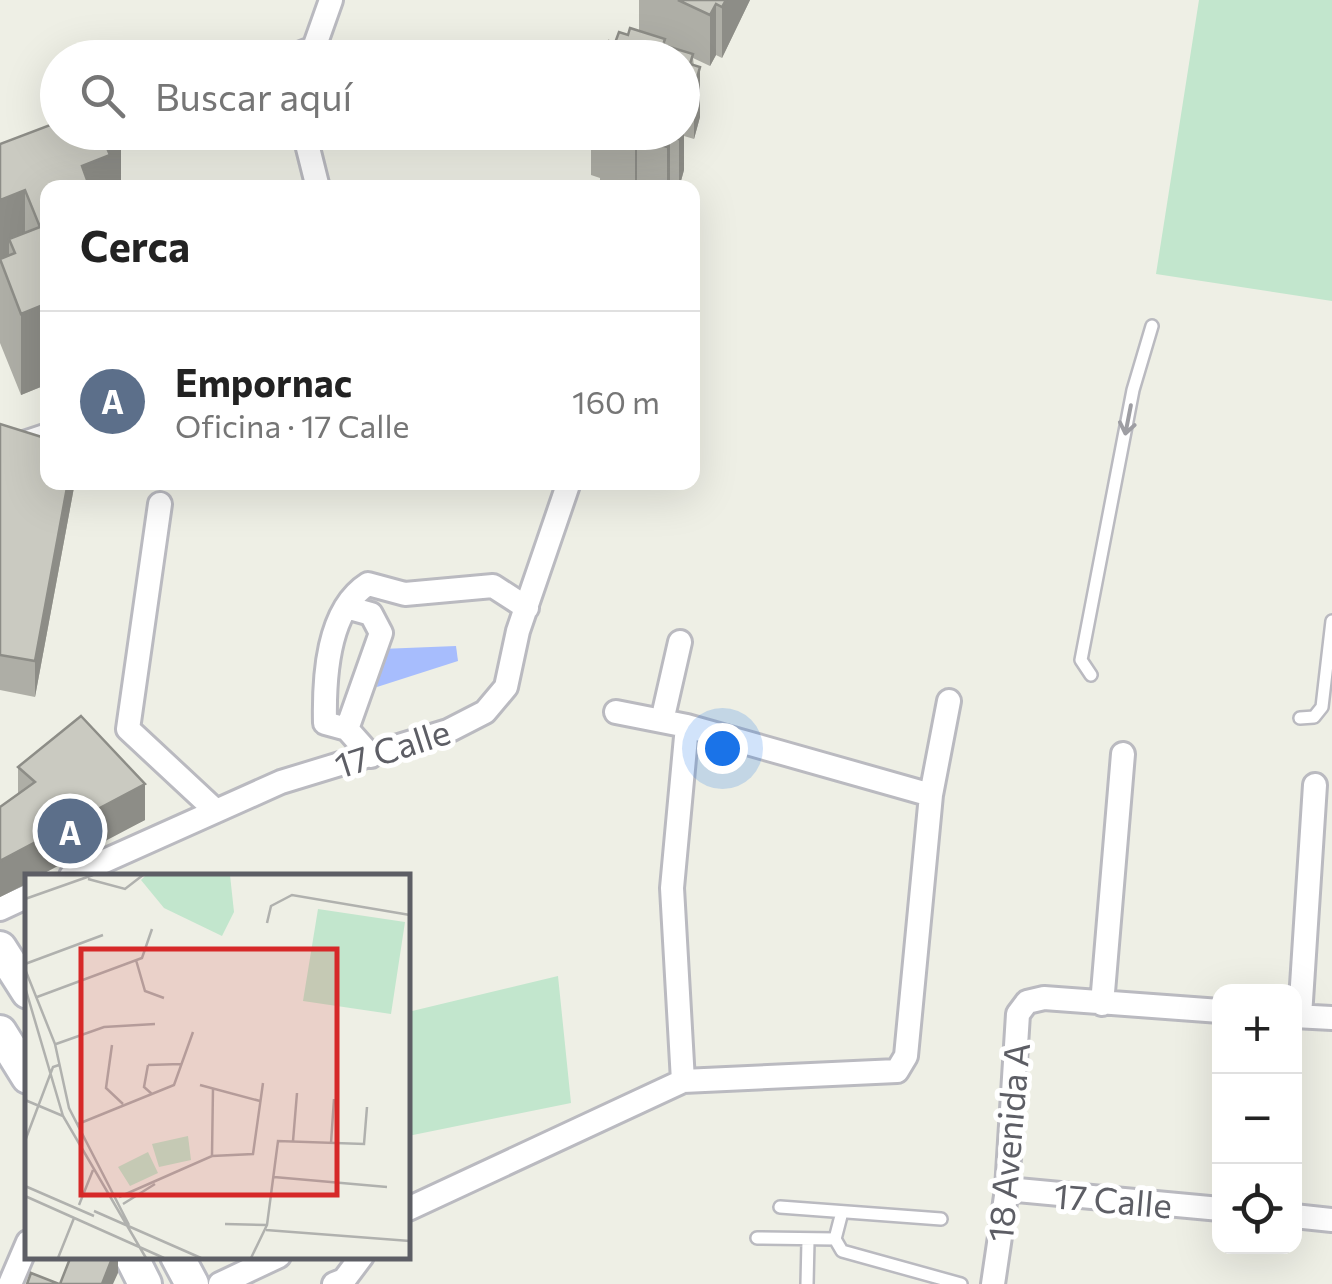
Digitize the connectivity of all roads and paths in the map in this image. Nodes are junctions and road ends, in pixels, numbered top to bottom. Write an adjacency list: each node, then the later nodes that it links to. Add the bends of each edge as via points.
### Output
1 (331, 0): 2 (street)
2 (317, 40)
3 (308, 150): 4 (street)
4 (316, 180)
5 (1152, 326): 14 (lane, one-way to 14, via 1081,660)
6 (40, 438): 7 (street)
7 (0, 451)
8 (566, 490): 11 (street, 17 Calle)
9 (160, 504): 25 (street, via 128,729)
10 (346, 607): 11 (street, via 368,584 405,594 493,586); 20 (street, via 334,635 324,701 325,723); 20 (street, via 371,614 380,633)
11 (527, 608): 22 (street, 17 Calle, via 506,687 485,712)
12 (1332, 621): 17 (lane, via 1322,707 1314,717)
13 (680, 642): 18 (street)
14 (1090, 675)
15 (949, 700): 24 (street)
16 (616, 712): 18 (street)
17 (1300, 718)
18 (662, 722): 19 (street)
19 (687, 726): 24 (street); 38 (street, via 672,888)
20 (347, 730): 22 (street)
21 (1123, 754): 32 (street)
22 (371, 756): 25 (street, 17 Calle, via 281,782)
23 (1315, 784): 30 (street)
24 (931, 795): 38 (street, via 900,1068 885,1074)
25 (216, 811): 26 (street, 17 Calle)
26 (75, 874)
27 (25, 897): 28 (street)
28 (0, 908)
29 (0, 948): 31 (main road)
30 (1299, 984)
31 (25, 987)
32 (1102, 1004): 33 (street); 39 (street, 18 Avenida A, via 1044,998 1018,1014)
33 (1212, 1011)
34 (1302, 1016): 35 (street)
35 (1332, 1018)
36 (0, 1032): 37 (main road)
37 (25, 1073)
38 (683, 1081): 42 (street)
39 (1007, 1189): 41 (street, 17 Calle); 62 (street, 18 Avenida A)
40 (780, 1206): 43 (lane)
41 (1212, 1208)
42 (410, 1209)
43 (842, 1212): 45 (lane); 48 (lane)
44 (1302, 1217): 46 (street)
45 (941, 1219)
46 (1332, 1220)
47 (757, 1238): 49 (lane)
48 (835, 1239): 49 (lane); 61 (lane, via 842,1251)
49 (808, 1241): 60 (lane)
50 (25, 1249): 55 (street)
51 (133, 1259): 56 (main road)
52 (178, 1259): 57 (main road)
53 (273, 1259): 58 (street)
54 (360, 1259): 59 (street)
55 (10, 1284)
56 (146, 1284)
57 (192, 1284)
58 (220, 1284)
59 (334, 1284)
60 (807, 1284)
61 (962, 1284)
62 (993, 1284)

